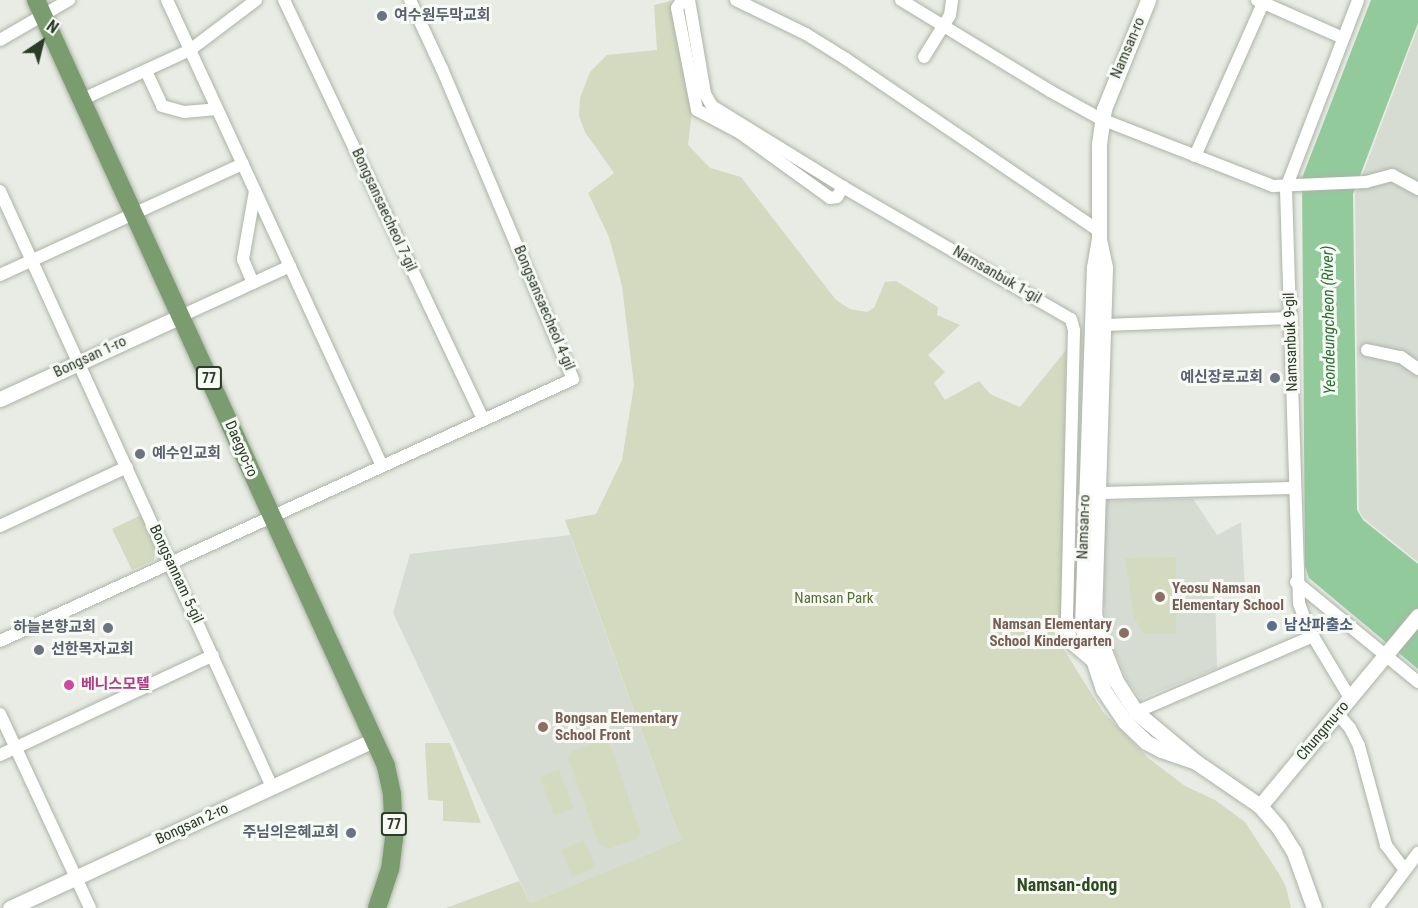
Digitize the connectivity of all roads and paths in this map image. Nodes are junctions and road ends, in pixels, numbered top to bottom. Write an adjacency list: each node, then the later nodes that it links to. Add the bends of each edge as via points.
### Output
1 (69, 0): 14 (street)
2 (167, 0): 18 (street)
3 (256, 0): 13 (street)
4 (284, 0): 43 (street, Bongsansaecheol 7-gil)
5 (410, 0): 43 (street, Bongsansaecheol 4-gil, via 573,379)
6 (736, 0): 31 (street, via 806,34 892,88)
7 (901, 0): 15 (street)
8 (952, 0): 15 (street, via 950,15)
9 (1148, 0): 23 (street, Namsan-ro)
10 (1358, 0): 16 (street, Namsanbuk 9-gil)
11 (689, 1): 57 (street, Namsanbuk 1-gil, via 681,2 677,8 697,110 740,133 830,198 837,197 843,187 1056,308 1072,321 1067,625 1073,645)
12 (1260, 1): 16 (street); 24 (street)
13 (240, 5): 18 (street)
14 (39, 8): 17 (street); 21 (main road, Daegyo-ro / 77)
15 (943, 26): 19 (street); 23 (street)
16 (1343, 38): 26 (street, Namsanbuk 9-gil)
17 (0, 40)
18 (190, 50): 20 (street); 22 (street)
19 (924, 57)
20 (146, 71): 21 (street); 22 (street, via 159,103 167,109)
21 (83, 99): 30 (main road, Daegyo-ro / 77)
22 (217, 109): 25 (street)
23 (1101, 119): 24 (street); 31 (street, Namsan-ro)
24 (1195, 156): 26 (street, via 1273,186)
25 (243, 164): 29 (street); 30 (street)
26 (1292, 187): 27 (street, via 1366,182 1395,175); 37 (street, Namsanbuk 9-gil)
27 (1418, 189)
28 (0, 190): 32 (street, Bongsannam 5-gil)
29 (255, 191): 33 (street); 35 (street, via 243,259)
30 (135, 213): 32 (street); 36 (main road, Daegyo-ro / 77)
31 (1099, 235): 38 (street, Namsan-ro, via 1105,268); 57 (street, Namsan-ro, via 1094,267 1081,614)
32 (32, 260): 34 (street); 40 (street, Bongsannam 5-gil)
33 (290, 266): 35 (street); 44 (street)
34 (0, 275)
35 (253, 283): 36 (street)
36 (181, 316): 40 (street, Bongsan 1-ro); 48 (main road, Daegyo-ro / 77)
37 (1290, 318): 38 (street); 46 (street, Namsanbuk 9-gil)
38 (1104, 325): 47 (street, Namsan-ro)
39 (1367, 350): 41 (street, via 1398,356)
40 (79, 363): 42 (street, Bongsan 1-ro); 45 (street, Bongsannam 5-gil)
41 (1418, 369)
42 (0, 399)
43 (483, 420): 44 (street, Bongsansaecheol 4-gil)
44 (382, 466): 48 (street, Bongsansaecheol 4-gil)
45 (127, 467): 49 (street); 50 (street, Bongsannam 5-gil)
46 (1295, 488): 47 (street); 51 (street, Namsanbuk 9-gil)
47 (1098, 493): 60 (street, Namsan-ro, via 1096,625 1113,675)
48 (271, 517): 50 (street, Bongsansaecheol 4-gil); 63 (main road, Daegyo-ro / 77)
49 (0, 526)
50 (171, 563): 54 (street, Bongsansaecheol 4-gil); 55 (street, Bongsannam 5-gil)
51 (1296, 582): 53 (street, Namsanbuk 9-gil, via 1301,611); 56 (street)
52 (1418, 616): 56 (street, Chungmu-ro)
53 (1313, 636): 59 (street, Namsanbuk 9-gil); 60 (street)
54 (0, 641)
55 (213, 655): 64 (street); 67 (street, Bongsannam 5-gil)
56 (1385, 655): 58 (street); 59 (street, Chungmu-ro)
57 (1091, 660): 66 (street, Namsan-ro, via 1112,706 1135,732 1161,750)
58 (1418, 682)
59 (1350, 698): 61 (street, Chungmu-ro)
60 (1136, 712): 66 (street, Namsan-ro)
61 (1337, 713): 68 (street, Chungmu-ro); 70 (street, via 1359,746 1386,845)
62 (0, 714): 64 (street)
63 (374, 740): 67 (street, Bongsan 2-ro); 75 (main road, Daegyo-ro / 77, via 386,766 394,822 393,854)
64 (15, 747): 65 (street); 71 (street)
65 (0, 755)
66 (1196, 762): 68 (street, Namsan-ro)
67 (272, 787): 71 (street, Bongsan 2-ro)
68 (1260, 806): 72 (street, Namsan-ro, via 1294,852)
69 (1418, 853): 70 (street)
70 (1405, 870): 76 (street)
71 (75, 878): 73 (street, Bongsan 2-ro); 74 (street)
72 (1315, 906)
73 (10, 908)
74 (90, 908)
75 (378, 908)
76 (1377, 908)

